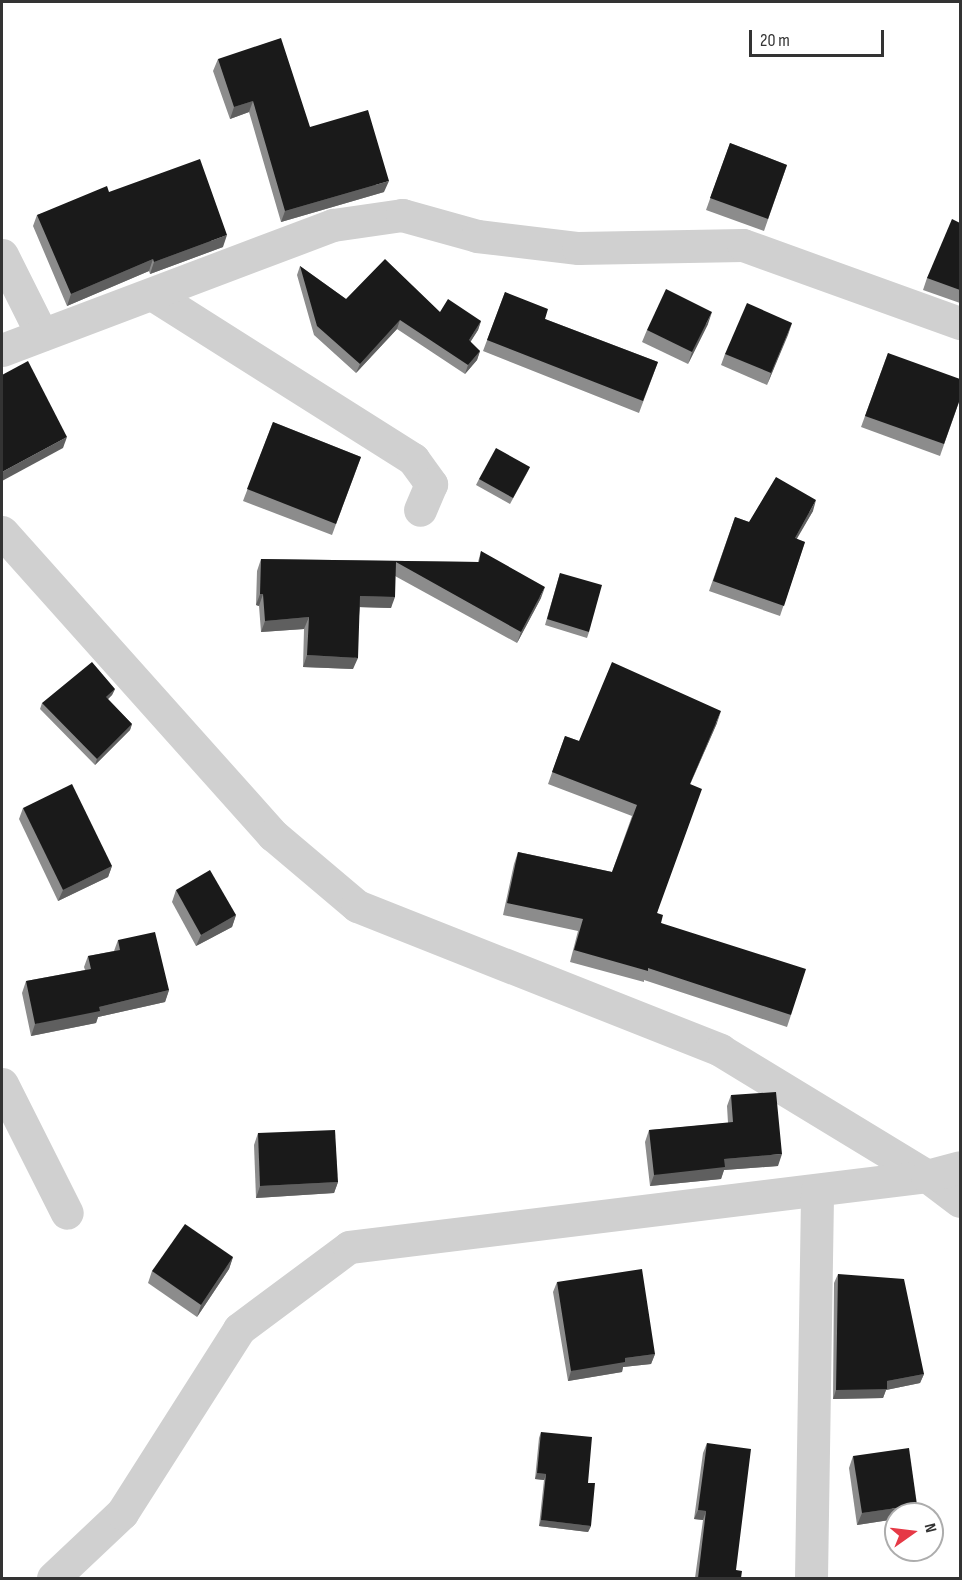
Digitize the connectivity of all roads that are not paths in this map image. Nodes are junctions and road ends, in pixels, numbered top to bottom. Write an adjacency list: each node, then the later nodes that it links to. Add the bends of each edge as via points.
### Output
1 (2, 255): 4 (street)
2 (152, 294): 3 (street, via 333,225 402,215 477,236 578,248 743,245); 4 (street); 6 (street, via 413,459 431,484)
3 (960, 323)
4 (42, 335): 5 (street)
5 (2, 350)
6 (420, 510)
7 (2, 532): 10 (street, via 273,835 357,906 720,1050)
8 (2, 1084): 13 (street)
9 (960, 1167): 10 (street)
10 (927, 1176): 11 (street); 12 (street)
11 (817, 1190): 14 (street, via 349,1247 239,1329 122,1513); 15 (street)
12 (960, 1201)
13 (67, 1213)
14 (53, 1578)
15 (811, 1578)

